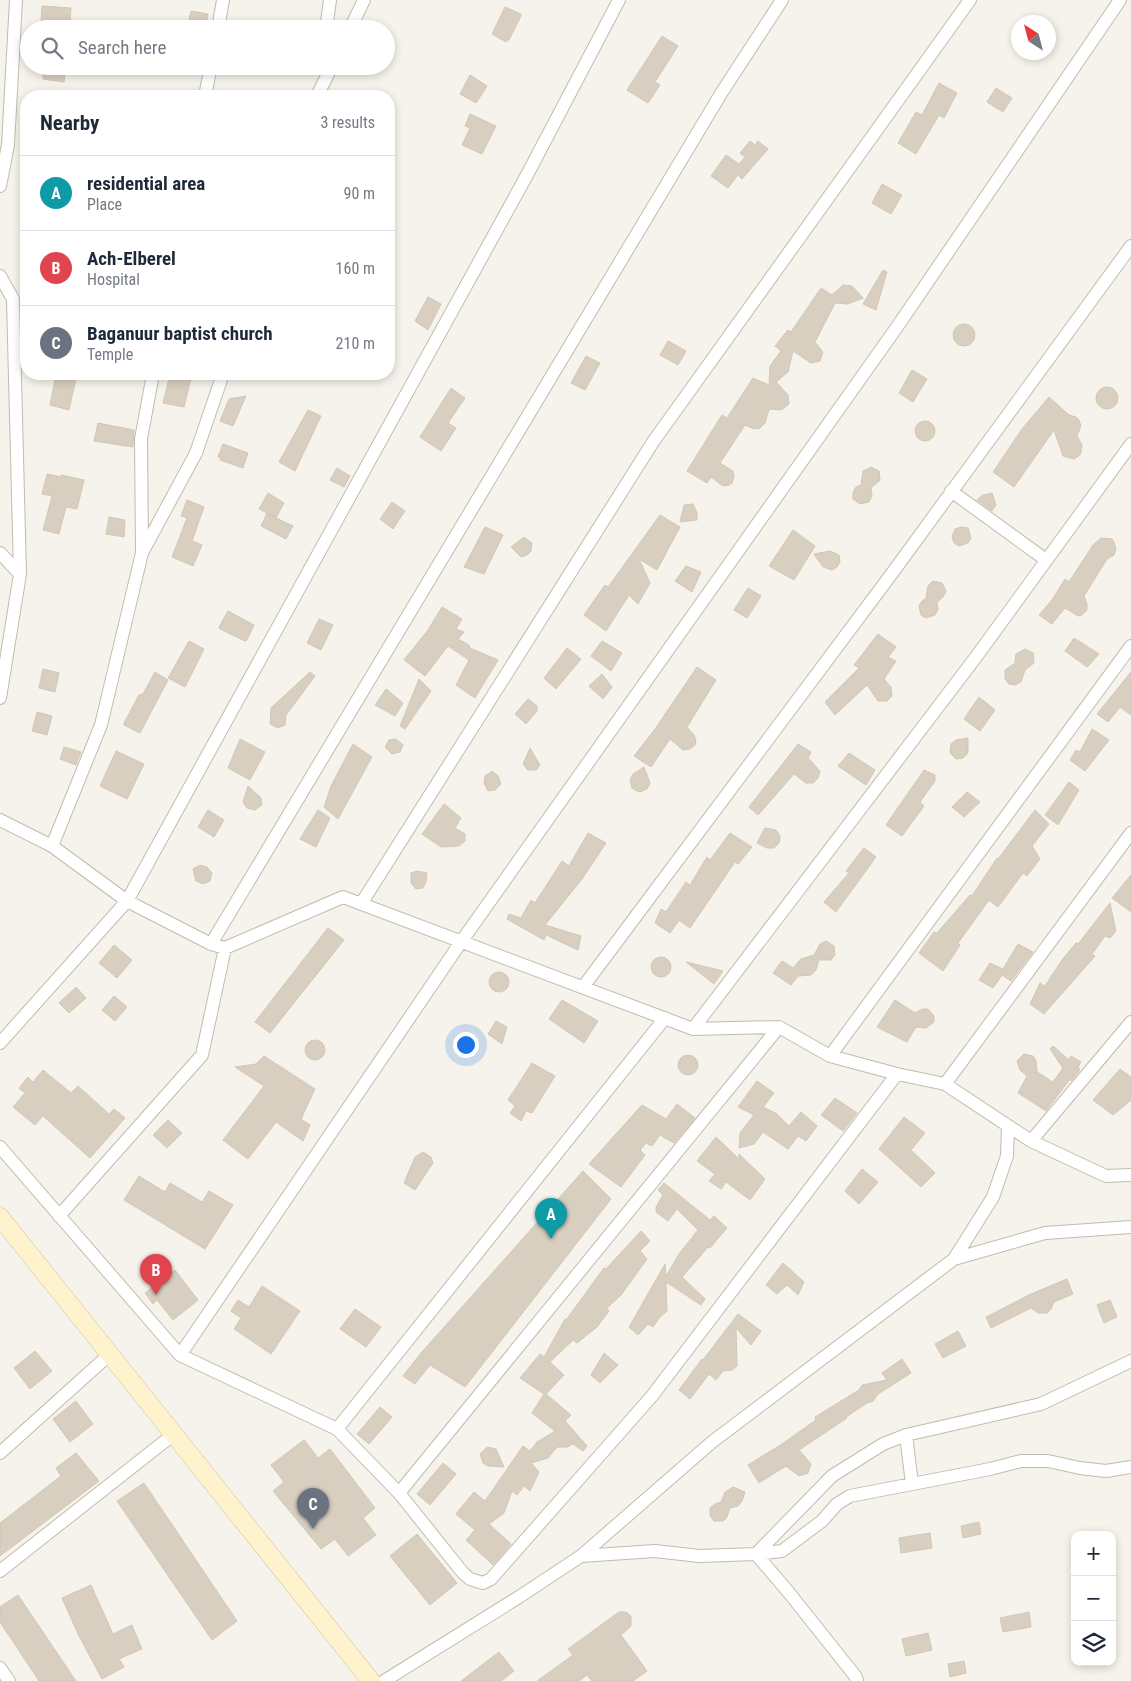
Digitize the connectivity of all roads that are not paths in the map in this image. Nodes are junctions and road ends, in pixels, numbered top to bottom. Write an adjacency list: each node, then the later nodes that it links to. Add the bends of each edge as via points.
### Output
1 (223, 0): 9 (street)
2 (330, 0): 10 (street)
3 (364, 0): 11 (street)
4 (619, 0): 36 (street, via 527,175)
5 (782, 0): 39 (street, via 722,92)
6 (970, 0): 37 (street, via 653,442)
7 (1120, 0): 38 (street, via 897,328)
8 (12, 2): 18 (street, via 8,145)
9 (220, 20)
10 (327, 20)
11 (354, 20)
12 (208, 75): 15 (street)
13 (320, 75): 16 (street)
14 (328, 75): 17 (street)
15 (206, 90)
16 (318, 90)
17 (320, 90)
18 (0, 186)
19 (1131, 246): 26 (street)
20 (0, 276): 22 (street)
21 (0, 289): 22 (street)
22 (13, 299): 30 (street)
23 (152, 380): 28 (street, via 141,439)
24 (221, 380): 28 (street, via 196,453)
25 (1131, 444): 29 (street)
26 (951, 491): 29 (street); 41 (street)
27 (0, 553): 30 (street)
28 (142, 553): 35 (street, via 101,725)
29 (1046, 560): 45 (street, via 976,657)
30 (20, 574): 32 (street)
31 (1131, 646): 47 (street)
32 (0, 698)
33 (0, 820): 35 (street)
34 (1131, 833): 49 (street)
35 (52, 846): 36 (street)
36 (127, 901): 39 (street); 46 (street)
37 (361, 904): 38 (street); 40 (street, via 343,897)
38 (461, 942): 41 (street); 59 (street)
39 (211, 944): 40 (street)
40 (225, 948): 54 (street, via 202,1055)
41 (583, 987): 42 (street)
42 (665, 1018): 45 (street); 61 (street)
43 (1131, 1022): 51 (street)
44 (779, 1027): 45 (street); 47 (street); 67 (street)
45 (693, 1028)
46 (0, 1043)
47 (830, 1056): 48 (street)
48 (897, 1074): 49 (street); 67 (street, via 652,1396 491,1579 483,1583 470,1579)
49 (945, 1084): 50 (street)
50 (1008, 1126): 51 (street); 57 (street, via 1007,1156 993,1197)
51 (1031, 1141): 53 (street, via 1106,1176)
52 (0, 1147): 54 (street)
53 (1131, 1176)
54 (59, 1216): 59 (street)
55 (0, 1217): 58 (main road)
56 (1131, 1227): 57 (street, via 1045,1233)
57 (954, 1259): 69 (street, via 712,1442)
58 (110, 1354): 62 (main road); 64 (street)
59 (180, 1355): 61 (street)
60 (1131, 1361): 63 (street, via 1041,1404)
61 (337, 1429): 67 (street)
62 (174, 1434): 70 (street); 73 (main road)
63 (906, 1436): 66 (street); 68 (street, via 883,1444 832,1476)
64 (0, 1453)
65 (1131, 1467): 66 (street, via 1106,1471 1048,1461 1021,1461)
66 (912, 1484): 68 (street, via 850,1496 782,1551)
67 (399, 1493)
68 (756, 1554): 69 (street, via 698,1556 655,1551); 75 (street)
69 (581, 1556): 74 (street)
70 (0, 1571)
71 (0, 1668): 72 (street)
72 (9, 1681)
73 (371, 1681)
74 (384, 1681)
75 (857, 1681)

